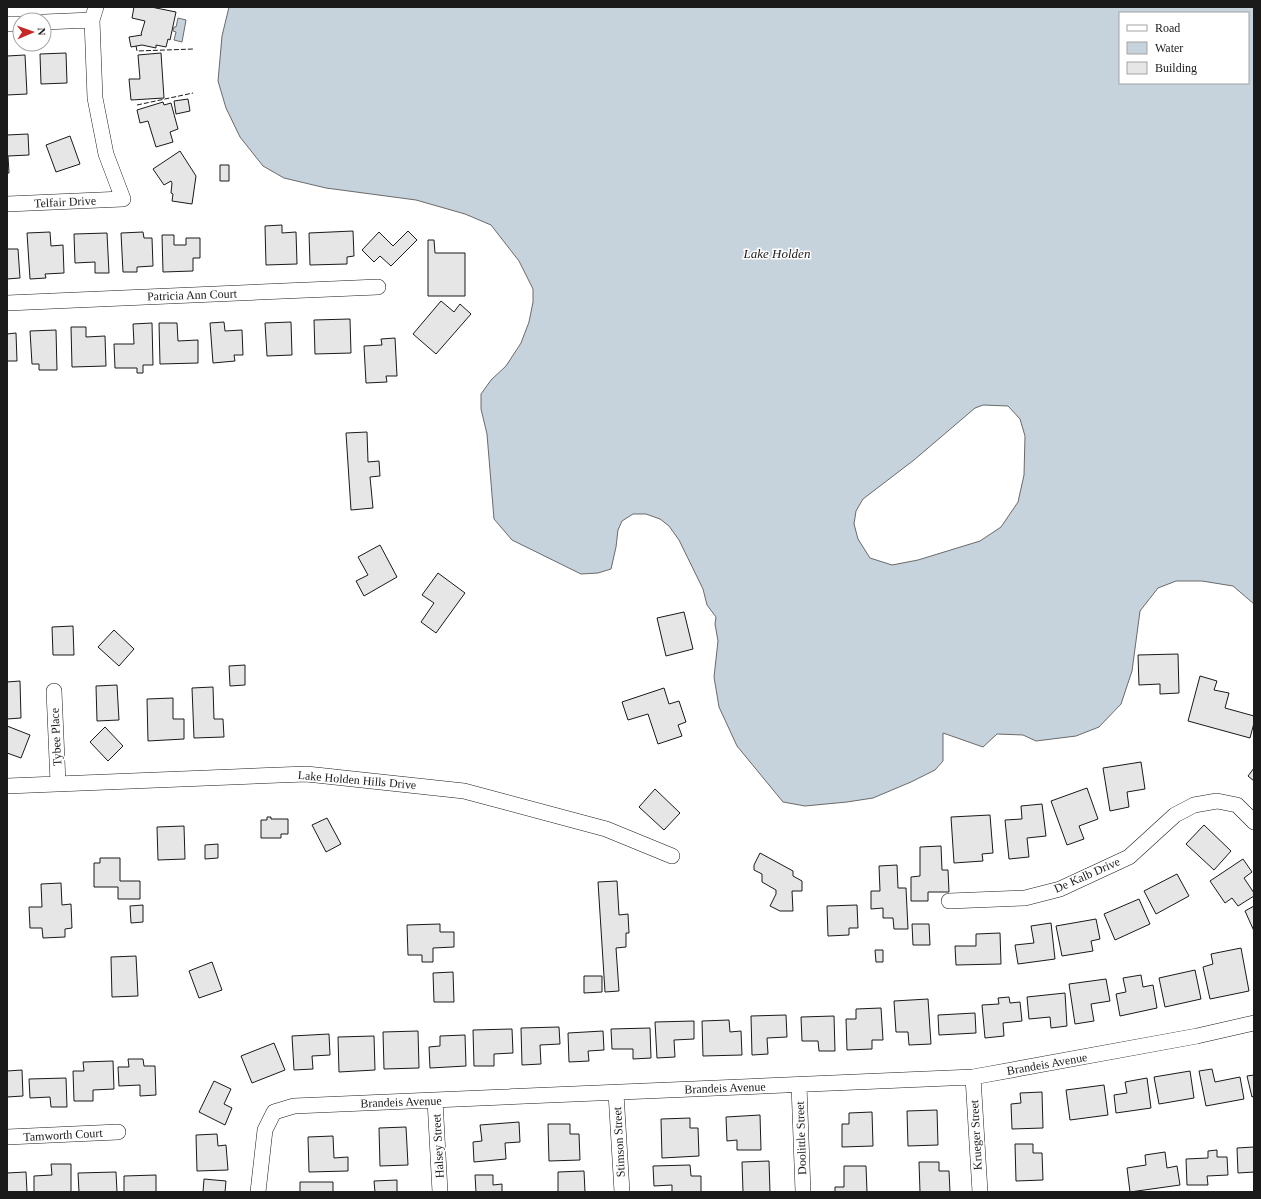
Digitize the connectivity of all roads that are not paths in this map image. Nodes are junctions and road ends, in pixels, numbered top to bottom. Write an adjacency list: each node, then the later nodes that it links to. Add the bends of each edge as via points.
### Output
1 (94, 14): 2 (street); 3 (street, Telfair Drive, via 95,98 106,154 123,199)
2 (52, 21)
3 (7, 204)
4 (378, 287): 5 (street, Patricia Ann Court)
5 (7, 303)
6 (54, 692): 7 (street, Tybee Place)
7 (58, 783): 8 (street, Lake Holden Hills Drive); 10 (street, Lake Holden Hills Drive, via 306,774 464,791 606,829)
8 (7, 786)
9 (1254, 822): 11 (street, De Kalb Drive, via 1237,805 1217,800 1194,805 1175,815 1128,857 1060,889 1025,898)
10 (672, 856)
11 (949, 901)
12 (1254, 1023): 13 (street, Brandeis Avenue, via 1197,1036)
13 (973, 1077): 14 (street, Brandeis Avenue); 23 (street, Krueger Street)
14 (799, 1085): 15 (street, Brandeis Avenue); 22 (street, Doolittle Street)
15 (616, 1092): 16 (street, Brandeis Avenue); 21 (street, Stimson Street)
16 (436, 1100): 19 (street, Brandeis Avenue, via 294,1106 274,1112 265,1130); 20 (street, Halsey Street)
17 (118, 1132): 18 (street, Tamworth Court)
18 (7, 1137)
19 (258, 1192)
20 (440, 1192)
21 (622, 1192)
22 (803, 1192)
23 (980, 1192)

